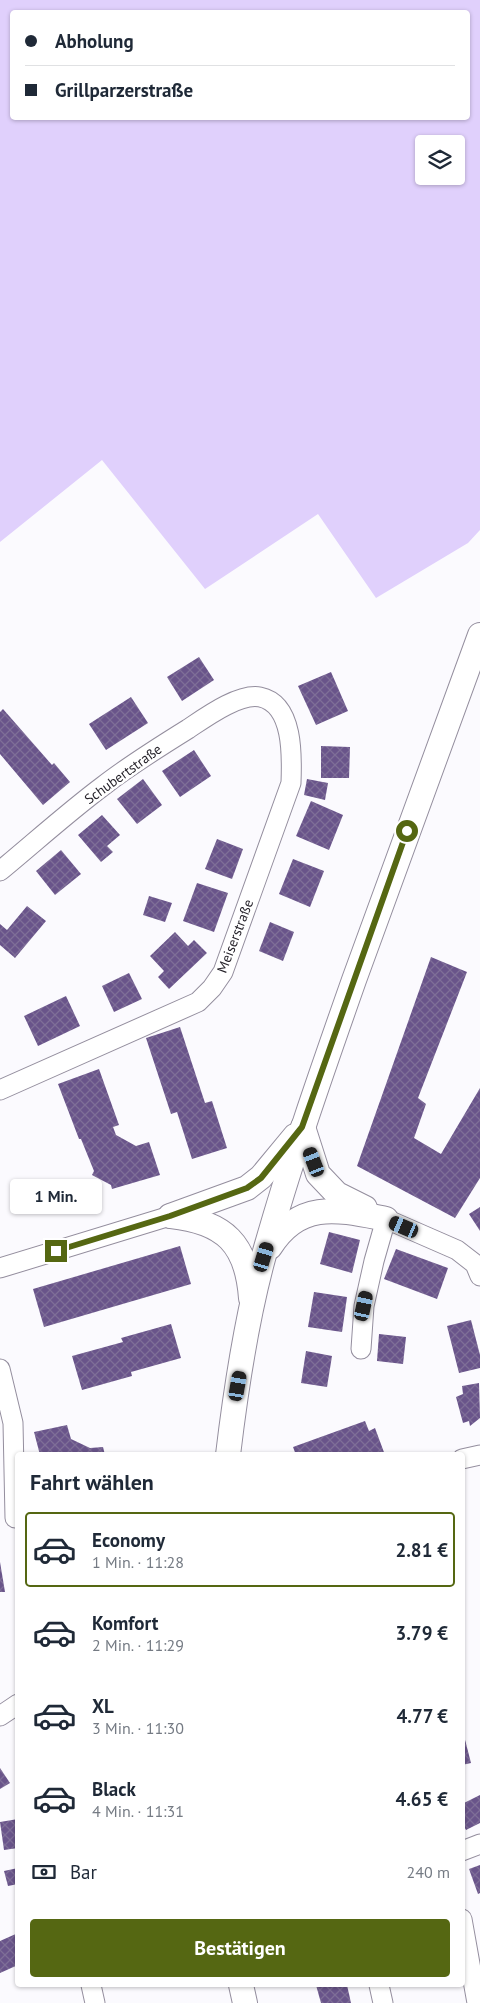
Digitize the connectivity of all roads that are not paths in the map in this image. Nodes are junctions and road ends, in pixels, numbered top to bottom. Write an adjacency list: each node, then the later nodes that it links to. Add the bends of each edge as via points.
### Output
1 (480, 636): 5 (main road)
2 (258, 696): 3 (street, Schubertstraße, via 238,700 208,716 144,757 103,785); 4 (street, Meiserstraße, via 275,704 282,714 292,753 291,783 223,972 198,1002)
3 (0, 871)
4 (0, 1090)
5 (302, 1127): 6 (main road, via 261,1178 247,1188); 7 (main road, via 318,1174 336,1194); 8 (main road)
6 (170, 1216): 9 (street); 11 (main road, via 203,1222 226,1235 239,1249 250,1280)
7 (386, 1219): 8 (main road, via 338,1210 316,1212 296,1220 277,1235); 10 (street, via 457,1250 475,1264); 12 (street, via 364,1306)
8 (264, 1257): 11 (main road)
9 (0, 1268)
10 (480, 1276)
11 (252, 1310): 14 (main road)
12 (360, 1349)
13 (0, 1369): 17 (street, via 12,1423)
14 (228, 1452)
15 (480, 1454): 16 (street)
16 (465, 1458)
17 (11, 1517)
18 (15, 1707): 19 (street)
19 (0, 1716)
20 (480, 1844): 21 (street)
21 (465, 1850)
22 (465, 1936): 29 (street)
23 (91, 1987): 26 (street)
24 (241, 1987): 27 (main road)
25 (379, 1987): 28 (street)
26 (95, 2003)
27 (245, 2003)
28 (383, 2003)
29 (477, 2003)

